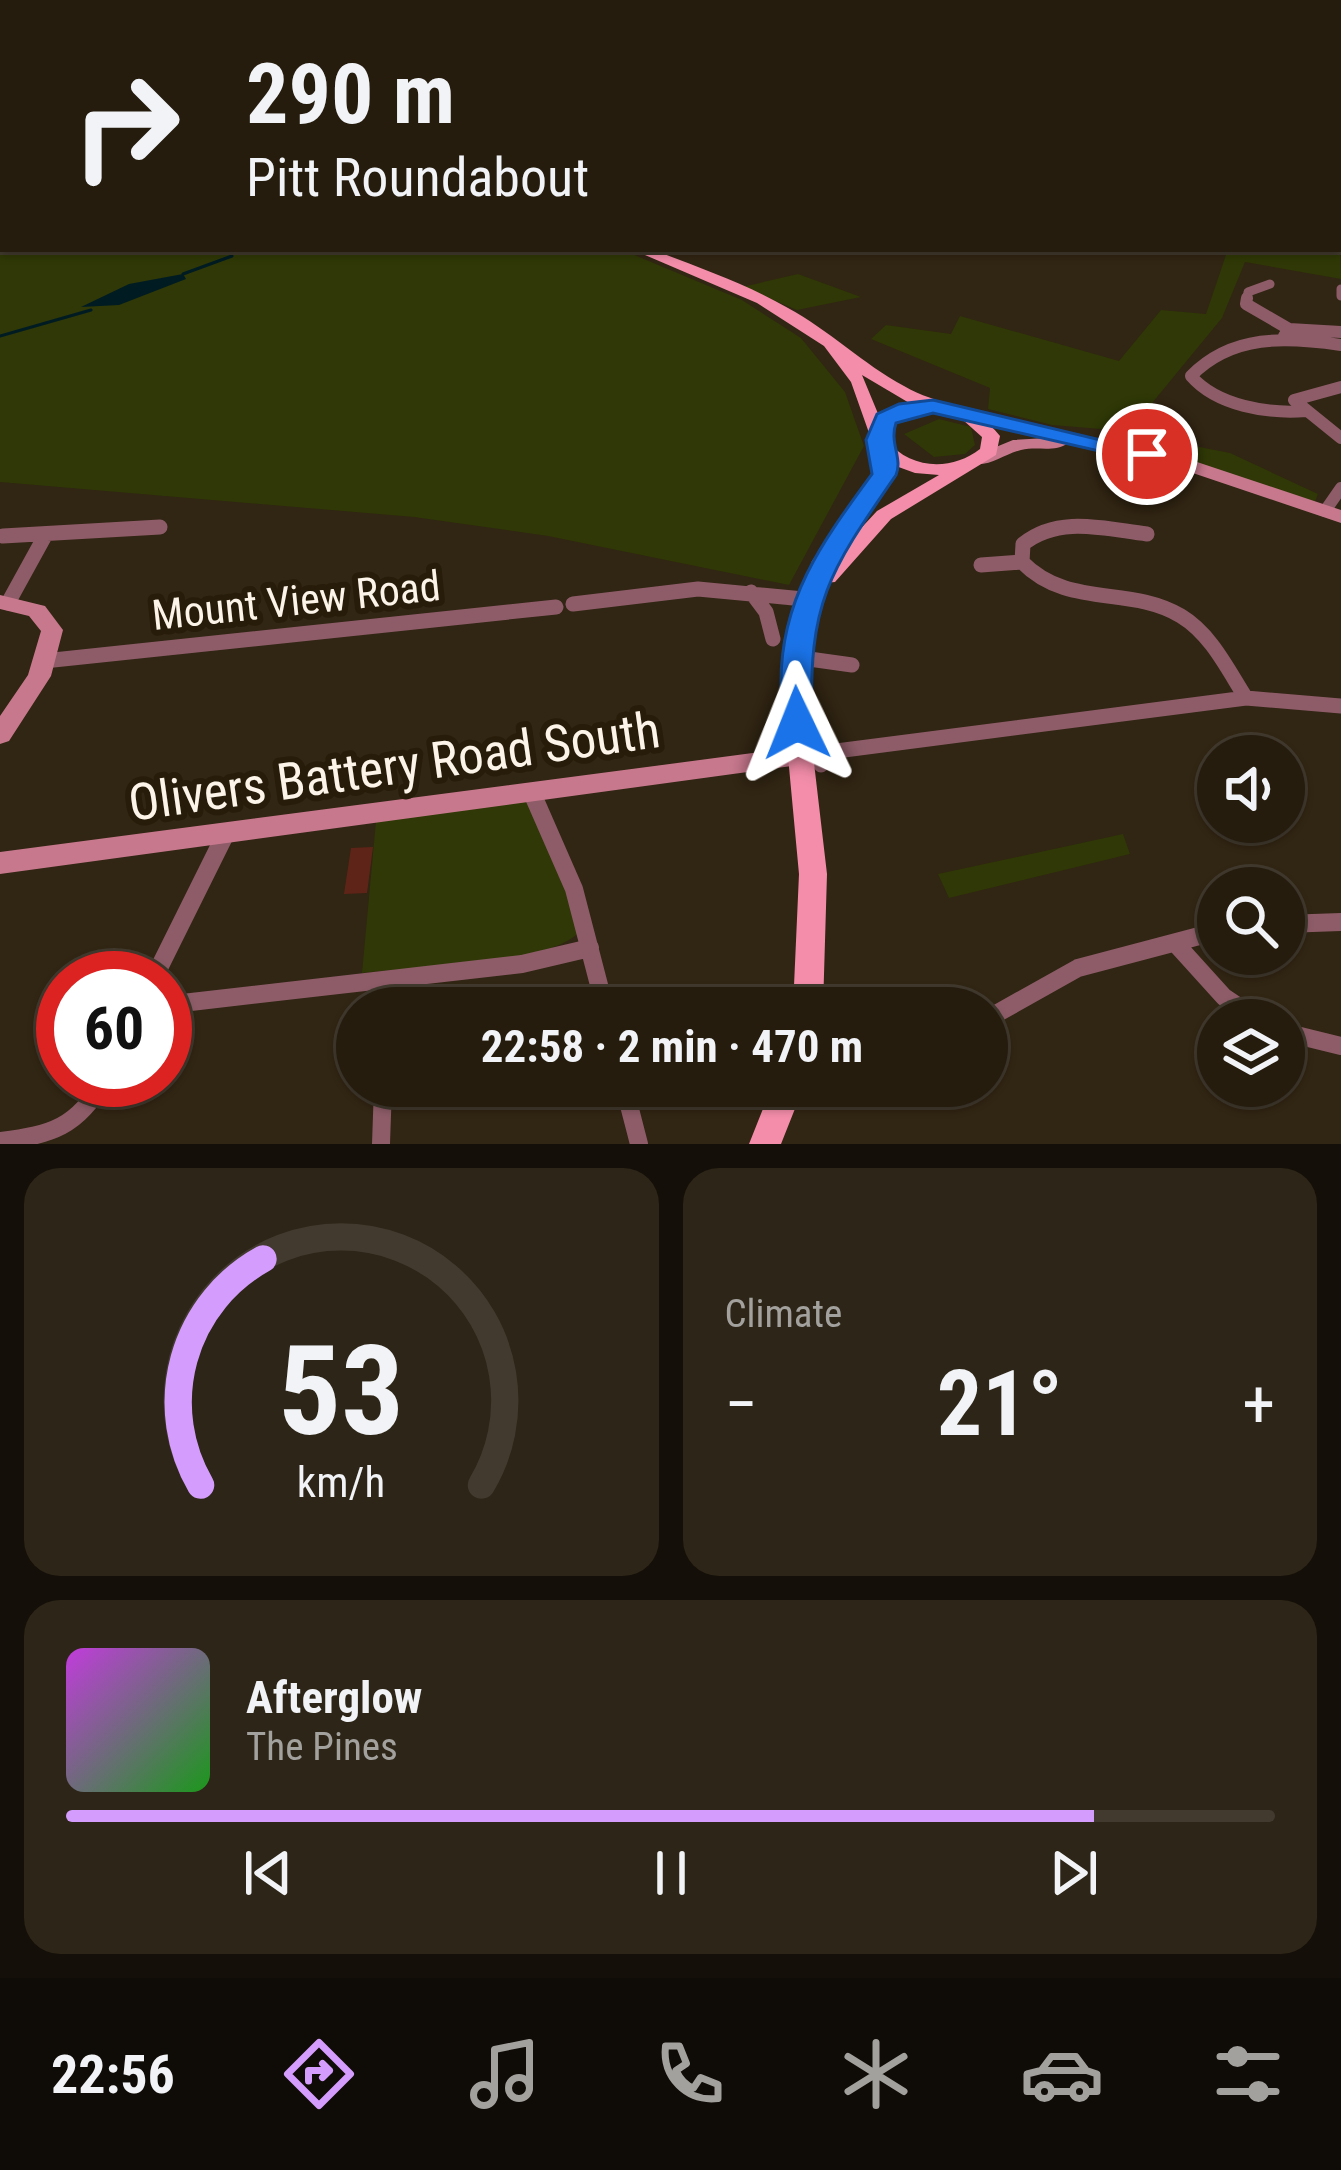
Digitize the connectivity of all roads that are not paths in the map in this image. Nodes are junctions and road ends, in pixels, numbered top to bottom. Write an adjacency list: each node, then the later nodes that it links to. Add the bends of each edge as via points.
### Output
1 (645, 252): 6 (main road, via 772,306)
2 (1270, 284): 4 (street, via 1248,292 1246,304)
3 (1341, 332): 4 (street)
4 (1286, 333): 5 (street); 9 (street, via 1225,349 1192,379 1266,410)
5 (1341, 345)
6 (832, 346): 8 (main road, via 895,392); 12 (main road, via 859,382)
7 (1341, 387): 9 (street, via 1295,399)
8 (933, 406): 10 (main road); 12 (main road, via 886,419)
9 (1306, 411): 11 (street)
10 (963, 413): 13 (main road, via 991,436); 14 (street)
11 (1341, 438)
12 (880, 444): 13 (main road, via 896,460 927,469); 26 (main road, via 884,475 822,561)
13 (976, 463): 14 (street, via 1048,442); 23 (main road, via 884,515)
14 (1212, 475): 16 (street)
15 (1341, 488): 16 (street)
16 (1333, 514)
17 (160, 527): 18 (street)
18 (46, 534): 20 (street); 25 (street)
19 (1147, 534): 21 (street, via 1042,530 1027,539)
20 (3, 536)
21 (1022, 562): 22 (street); 31 (street, via 1062,592 1151,604 1186,619)
22 (981, 565)
23 (826, 581): 26 (street); 28 (main road)
24 (751, 592): 26 (street, Mount View Road); 27 (street); 29 (street, Mount View Road, via 698,589)
25 (4, 602): 29 (street, via 37,610 49,622)
26 (805, 603): 28 (main road)
27 (773, 639)
28 (798, 658): 30 (street); 34 (main road, via 795,685)
29 (44, 662): 33 (street)
30 (852, 664)
31 (1246, 698): 32 (street); 34 (street)
32 (1341, 706)
33 (0, 735)
34 (810, 760): 35 (street, Olivers Battery Road South); 47 (main road)
35 (532, 793): 36 (street, Olivers Battery Road South); 42 (street, via 558,844)
36 (225, 835): 37 (street, Olivers Battery Road South); 43 (street)
37 (0, 863)
38 (1341, 922): 39 (street)
39 (1305, 923)
40 (1197, 938): 41 (street)
41 (1176, 944): 48 (street); 50 (street, via 1078,968)
42 (590, 948): 44 (street); 46 (street)
43 (167, 951)
44 (386, 981): 45 (street); 49 (street)
45 (386, 987)
46 (600, 987)
47 (809, 987)
48 (1227, 999)
49 (192, 1002)
50 (1008, 1007)
51 (1305, 1038): 52 (street)
52 (1341, 1046)
53 (91, 1107): 57 (street, via 72,1128)
54 (382, 1107): 58 (street)
55 (629, 1107): 59 (street)
56 (780, 1107): 60 (main road)
57 (0, 1141)
58 (381, 1144)
59 (639, 1144)
60 (765, 1144)

